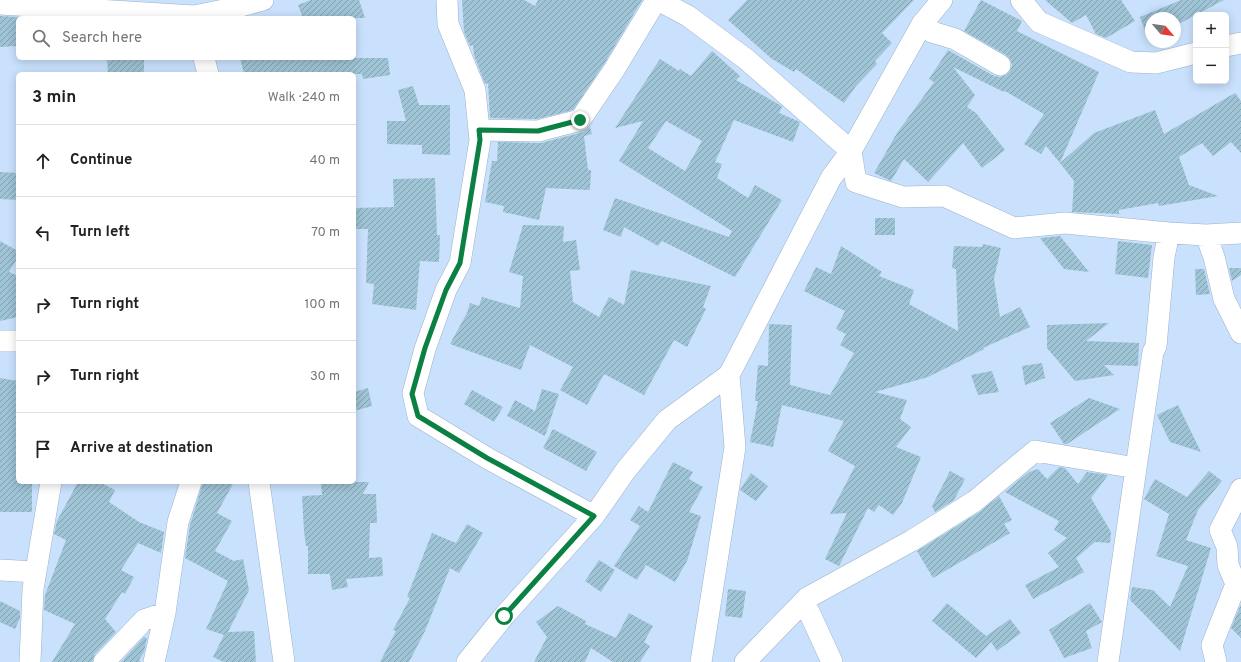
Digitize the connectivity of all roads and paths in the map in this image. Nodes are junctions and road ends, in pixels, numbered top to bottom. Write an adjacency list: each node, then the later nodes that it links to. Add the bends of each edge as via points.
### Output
1 (262, 0): 7 (street, via 234,8)
2 (446, 0): 15 (street, via 448,24 475,90)
3 (658, 0): 15 (street, via 580,120 538,131); 16 (street, via 688,16 746,59)
4 (942, 0): 8 (street)
5 (1021, 0): 11 (street, via 1039,22 1130,62 1156,63)
6 (0, 4): 7 (street)
7 (193, 11)
8 (922, 24): 13 (street, via 932,32 955,39); 16 (street)
9 (1241, 43): 10 (street)
10 (1229, 45)
11 (1193, 54)
12 (204, 60): 14 (street)
13 (1000, 65)
14 (208, 72)
15 (479, 130): 29 (street, via 480,140 460,263 446,290 412,394 418,416 487,458)
16 (851, 151): 17 (street, via 856,182 903,197 944,196 1014,228 1065,223); 23 (street, via 831,178)
17 (1169, 233): 19 (street); 24 (street, via 1164,257 1156,346)
18 (1241, 234): 19 (street)
19 (1206, 235): 20 (street, via 1224,299)
20 (1241, 333)
21 (0, 341): 22 (street)
22 (16, 341)
23 (729, 375): 29 (street, via 667,420 626,470); 39 (street, via 735,447)
24 (1136, 468): 32 (street, via 1035,451 975,501 911,541); 42 (street)
25 (51, 484): 31 (street)
26 (190, 484): 33 (street, via 178,522)
27 (259, 484): 37 (street)
28 (1241, 489): 43 (street, via 1220,530 1227,547 1228,565 1236,584 1212,645)
29 (594, 516): 38 (street, via 504,616)
30 (0, 570): 31 (street)
31 (36, 572): 34 (street)
32 (804, 601): 40 (street); 41 (street)
33 (165, 612): 35 (street, via 144,620); 36 (street)
34 (30, 662)
35 (104, 662)
36 (154, 662)
37 (284, 662)
38 (467, 662)
39 (701, 662)
40 (745, 662)
41 (832, 662)
42 (1108, 662)
43 (1216, 662)

